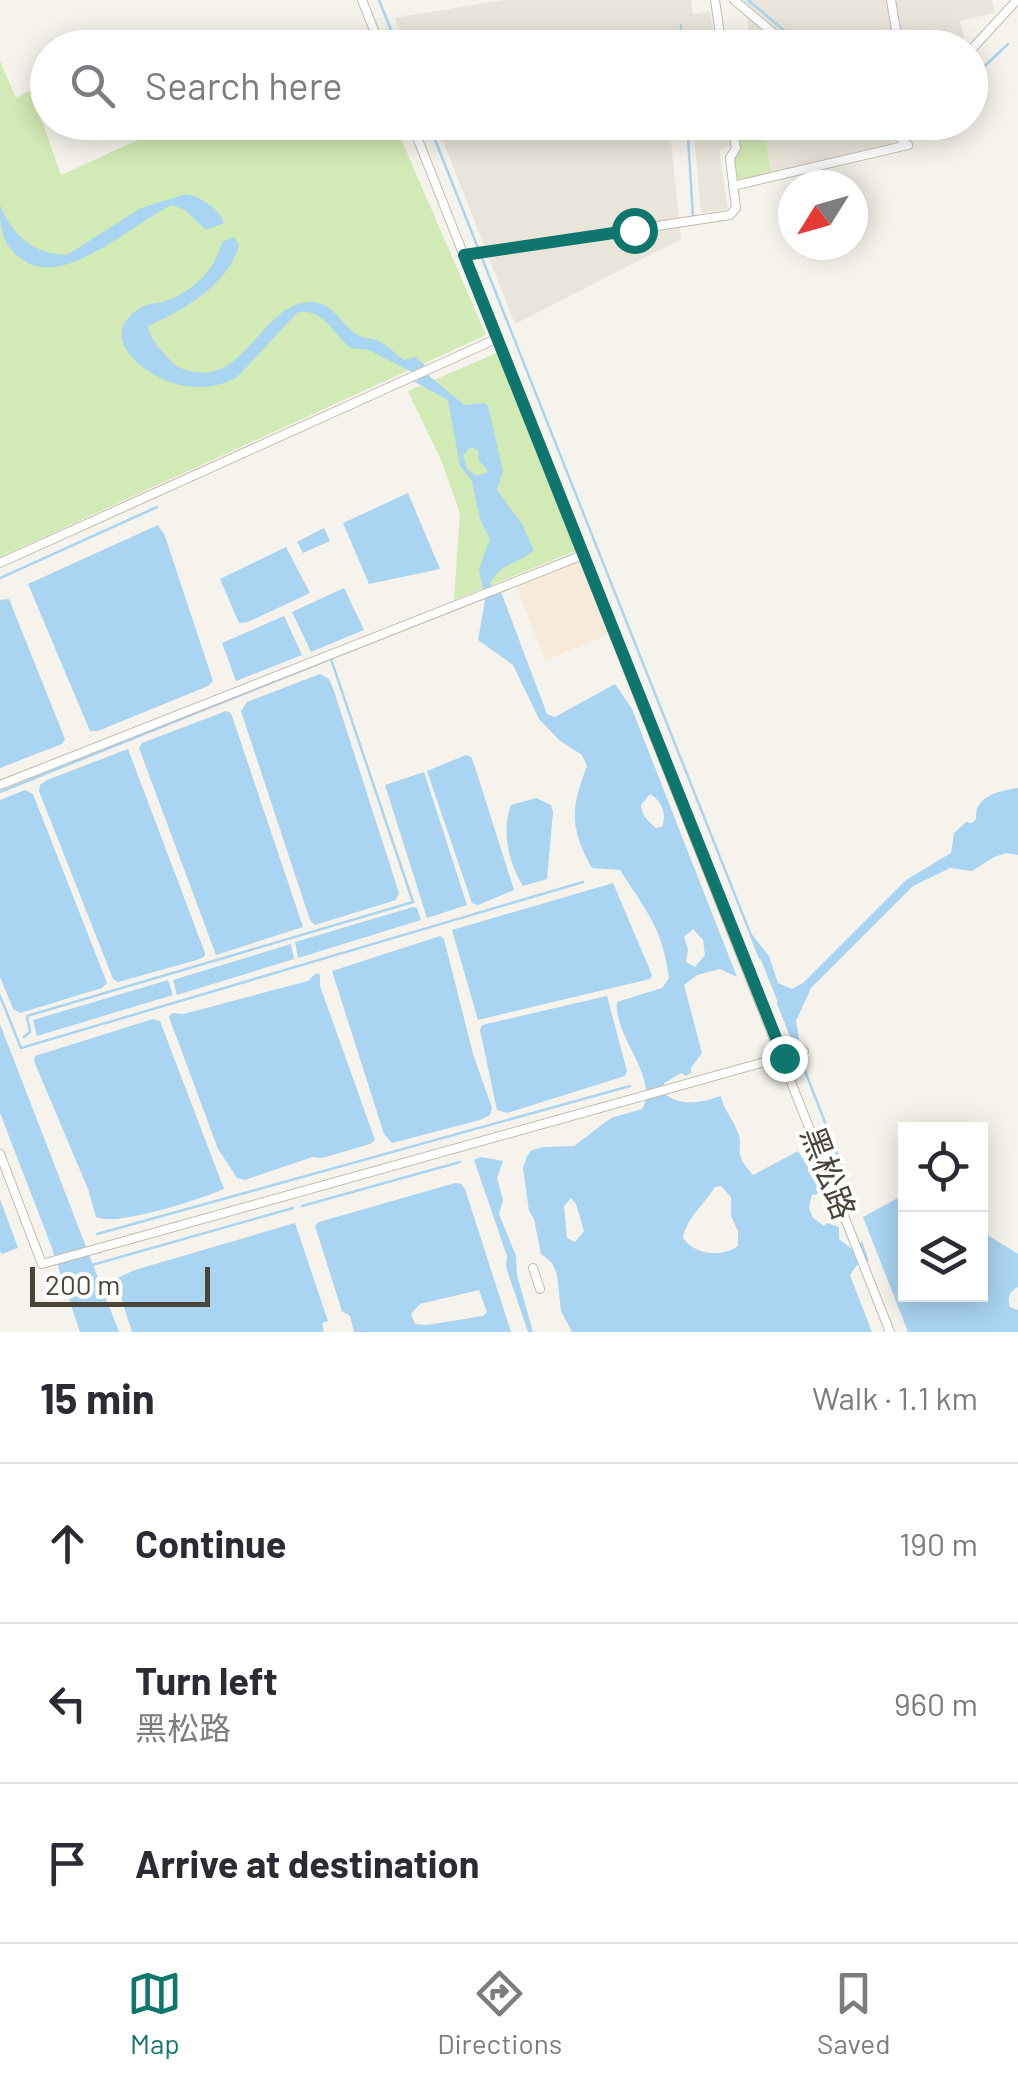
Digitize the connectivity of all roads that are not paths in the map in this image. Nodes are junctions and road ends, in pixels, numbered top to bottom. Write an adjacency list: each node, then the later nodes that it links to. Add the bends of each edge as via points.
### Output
1 (362, 0): 6 (street)
2 (715, 0): 7 (street)
3 (734, 0): 8 (street)
4 (891, 0): 9 (street)
5 (1017, 0): 10 (street)
6 (374, 30)
7 (719, 30)
8 (770, 30)
9 (896, 30)
10 (988, 31)
11 (418, 140): 15 (street, 黑松路)
12 (735, 140): 14 (street)
13 (902, 140): 14 (street, via 908,145)
14 (733, 186): 15 (street, via 736,208 730,216)
15 (464, 255): 16 (street, 黑松路)
16 (498, 338): 17 (street, 黑松路); 18 (street)
17 (583, 555): 19 (street); 21 (street, 黑松路)
18 (0, 564)
19 (0, 785)
20 (804, 1051): 21 (street)
21 (787, 1057): 22 (street, via 42,1264); 25 (street, 黑松路)
22 (0, 1154)
23 (533, 1268): 24 (street)
24 (540, 1289)
25 (890, 1332)

